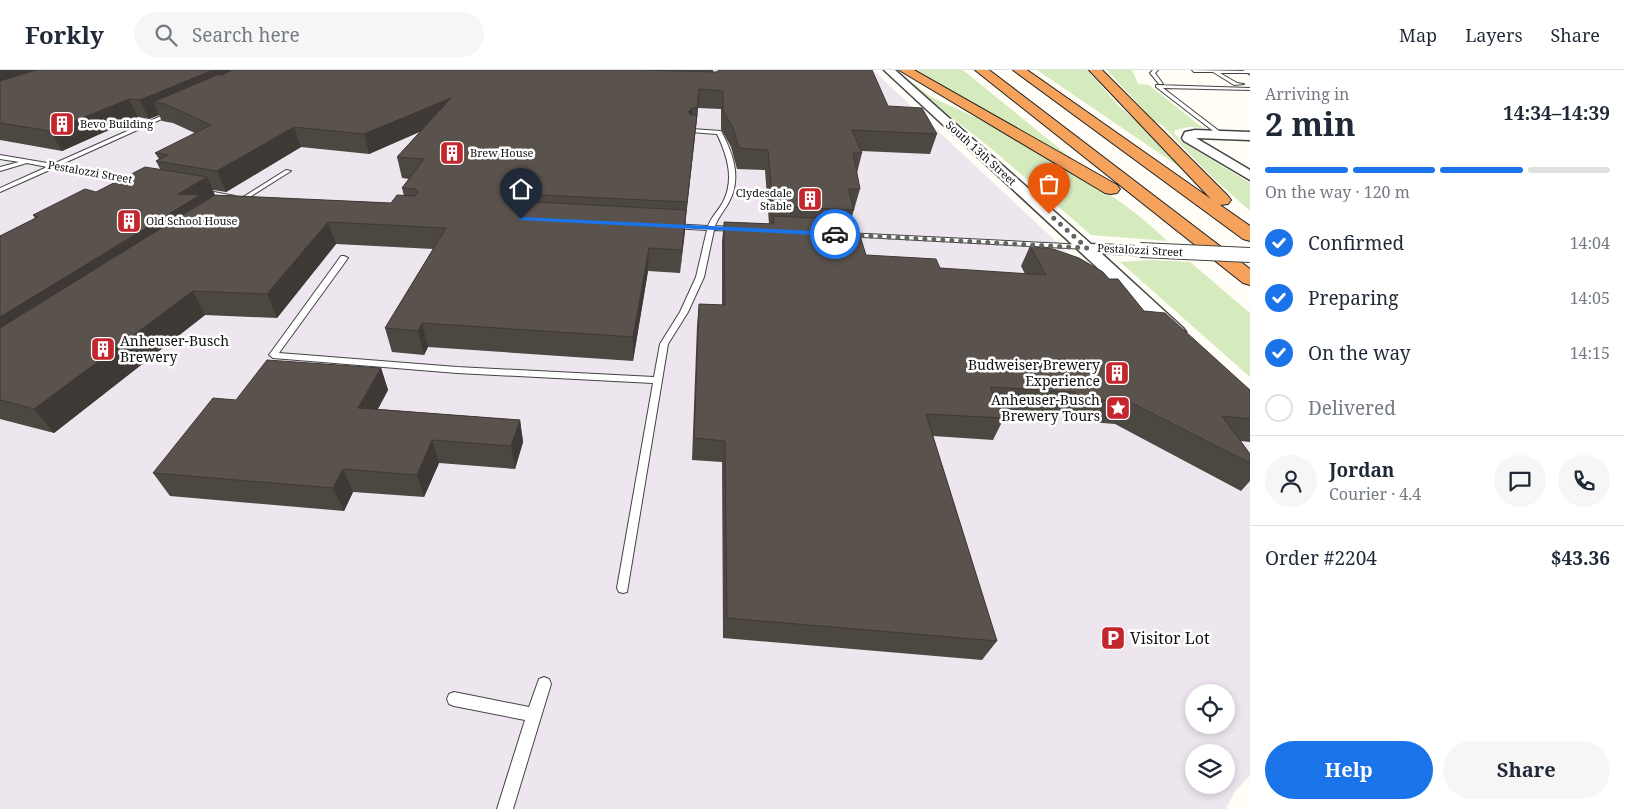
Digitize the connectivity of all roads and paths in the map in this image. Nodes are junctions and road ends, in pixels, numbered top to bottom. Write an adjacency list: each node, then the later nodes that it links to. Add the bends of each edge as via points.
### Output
1 (888, 70): 36 (street, South 13th Street)
2 (905, 70): 35 (highway)
3 (981, 70): 35 (highway)
4 (1019, 70): 34 (highway)
5 (1156, 70): 10 (lane, via 1152,73)
6 (1194, 70): 8 (lane)
7 (1098, 71): 32 (highway)
8 (1213, 71): 9 (lane); 11 (lane, via 1236,84)
9 (1249, 71)
10 (1162, 83)
11 (1250, 84)
12 (1250, 89): 15 (lane, via 1158,86)
13 (179, 110): 19 (lane)
14 (692, 131): 30 (lane, via 719,132 733,173 726,202)
15 (1221, 135): 16 (street); 22 (street, via 1195,134 1188,138)
16 (1250, 136)
17 (0, 157): 18 (lane, Pestalozzi Street)
18 (28, 161): 19 (lane, Pestalozzi Street); 20 (lane, Pestalozzi Street)
19 (53, 166): 23 (lane, Pestalozzi Street); 24 (lane)
20 (0, 169)
21 (288, 171): 26 (lane)
22 (1250, 176)
23 (142, 182)
24 (0, 190)
25 (196, 191): 26 (lane)
26 (242, 199): 27 (lane); 28 (lane)
27 (251, 201)
28 (226, 210)
29 (661, 226): 30 (lane)
30 (711, 228): 31 (lane); 41 (lane, via 700,277 664,344)
31 (740, 230)
32 (1250, 230)
33 (838, 234): 36 (lane, Pestalozzi Street)
34 (1250, 235)
35 (1199, 239): 39 (highway)
36 (1087, 248): 37 (street, Pestalozzi Street, bridge); 40 (street, South 13th Street)
37 (1250, 255)
38 (344, 258): 41 (lane, via 273,355 457,370)
39 (1250, 279)
40 (1187, 341)
41 (659, 380): 42 (lane)
42 (623, 588)
43 (544, 684): 45 (lane)
44 (454, 699): 45 (lane)
45 (532, 715): 46 (lane)
46 (506, 809)

